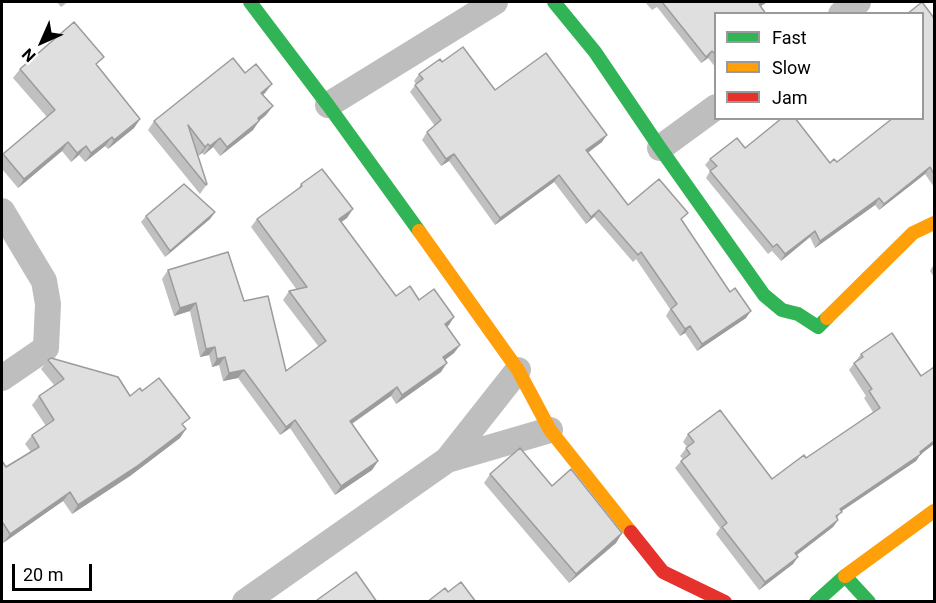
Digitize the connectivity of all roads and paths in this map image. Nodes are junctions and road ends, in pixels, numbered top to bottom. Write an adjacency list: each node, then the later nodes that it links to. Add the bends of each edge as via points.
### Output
1 (250, 2): 6 (street)
2 (495, 2): 6 (street)
3 (554, 2): 8 (street, via 595,52)
4 (858, 2): 5 (street)
5 (844, 12)
6 (328, 105): 11 (street)
7 (714, 108): 8 (street)
8 (660, 147): 10 (street, via 764,295 782,310 798,314 818,327 913,233)
9 (2, 211): 12 (street, via 44,281 48,304 46,348)
10 (934, 223)
11 (518, 370): 13 (street); 14 (street)
12 (2, 378)
13 (550, 430): 14 (street); 18 (street, via 663,572)
14 (447, 460): 17 (street)
15 (934, 511): 16 (street)
16 (844, 576): 19 (street); 20 (street)
17 (245, 602)
18 (725, 602)
19 (816, 602)
20 (869, 602)

